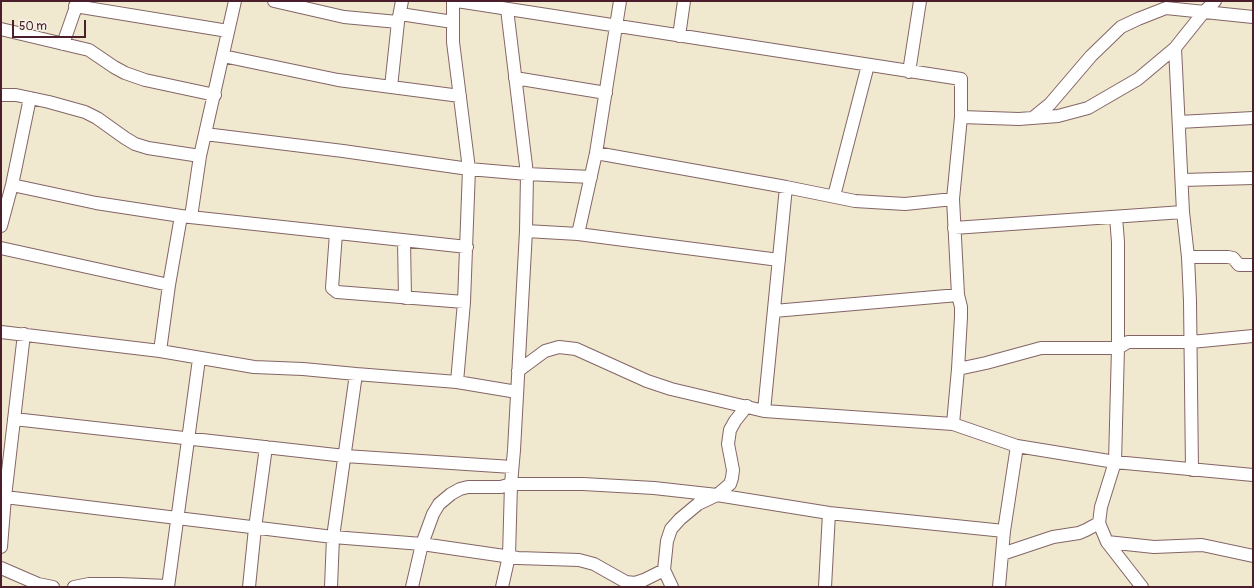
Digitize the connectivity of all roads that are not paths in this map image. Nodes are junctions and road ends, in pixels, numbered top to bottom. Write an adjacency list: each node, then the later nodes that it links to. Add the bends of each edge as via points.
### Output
1 (235, 1): 19 (street)
2 (274, 1): 15 (street, via 344,17)
3 (402, 1): 15 (street)
4 (453, 1): 16 (street)
5 (457, 1): 12 (street)
6 (620, 1): 17 (street)
7 (684, 1): 20 (street)
8 (920, 1): 25 (street)
9 (1215, 1): 13 (street)
10 (76, 4): 19 (street); 21 (street)
11 (1166, 5): 13 (street); 34 (street, via 1121,27 1091,56 1050,104)
12 (507, 9): 17 (street); 26 (street)
13 (1203, 13): 14 (street); 22 (street)
14 (1253, 17)
15 (399, 18): 16 (street); 27 (street)
16 (453, 22): 31 (street)
17 (616, 27): 20 (street); 28 (street)
18 (1, 29): 21 (street)
19 (228, 31): 23 (street)
20 (679, 36): 24 (street)
21 (63, 44): 30 (street, via 89,50 114,67 145,80)
22 (1175, 48): 34 (street, via 1138,79 1088,108 1058,116); 36 (street)
23 (223, 56): 27 (street, via 338,80); 30 (street)
24 (868, 66): 25 (street); 47 (street)
25 (909, 72): 33 (street, via 961,79)
26 (515, 78): 28 (street); 41 (street)
27 (391, 87): 31 (street)
28 (606, 93): 38 (street)
29 (1, 95): 32 (street)
30 (214, 95): 37 (street)
31 (460, 96): 40 (street)
32 (30, 98): 39 (street, via 85,112 135,144); 45 (street)
33 (961, 117): 34 (street); 48 (street)
34 (1034, 117)
35 (1253, 118): 36 (street)
36 (1178, 122): 44 (street)
37 (204, 134): 39 (street); 40 (street)
38 (596, 153): 42 (street); 46 (street)
39 (200, 156): 50 (street)
40 (469, 169): 41 (street); 58 (street)
41 (527, 174): 42 (street); 54 (street)
42 (591, 177): 56 (street)
43 (1253, 178): 44 (street)
44 (1182, 180): 49 (street)
45 (12, 185): 50 (street, via 96,203); 52 (street)
46 (786, 187): 47 (street); 61 (street)
47 (834, 196): 48 (street, via 884,204 913,204)
48 (953, 199): 53 (street)
49 (1183, 212): 51 (street); 60 (street)
50 (186, 217): 55 (street); 63 (street)
51 (1116, 217): 53 (street); 72 (street)
52 (1, 226)
53 (954, 228): 64 (street)
54 (526, 231): 56 (street); 76 (street)
55 (336, 233): 57 (street); 65 (street, via 332,288 344,294)
56 (578, 234): 61 (street)
57 (404, 241): 58 (street); 65 (street)
58 (467, 246): 66 (street)
59 (1, 248): 63 (street)
60 (1188, 258): 62 (street, via 1228,257 1233,258 1239,265); 71 (street)
61 (779, 260): 67 (street)
62 (1253, 264)
63 (169, 285): 73 (street)
64 (958, 295): 67 (street); 75 (street, via 961,307)
65 (405, 298): 66 (street)
66 (464, 302): 78 (street)
67 (774, 311): 81 (street)
68 (1, 332): 69 (street)
69 (24, 334): 73 (street); 82 (street)
70 (1253, 336): 71 (street)
71 (1191, 342): 72 (street, via 1128,342); 91 (street)
72 (1118, 348): 75 (street, via 1041,348); 89 (street)
73 (160, 351): 74 (street)
74 (200, 359): 77 (street, via 254,367); 85 (street)
75 (958, 368): 83 (street)
76 (518, 371): 79 (street); 80 (street, via 545,351 559,347 576,349 647,381)
77 (356, 374): 78 (street); 88 (street)
78 (457, 382): 79 (street)
79 (516, 392): 90 (street)
80 (747, 406): 81 (street); 94 (street, via 730,430 728,444 733,470 730,484)
81 (764, 410): 83 (street)
82 (14, 419): 84 (street); 85 (street)
83 (953, 424): 86 (street)
84 (7, 435): 95 (street)
85 (189, 438): 87 (street); 97 (street)
86 (1017, 446): 89 (street); 100 (street)
87 (266, 447): 88 (street); 99 (street)
88 (345, 456): 90 (street); 101 (street)
89 (1115, 462): 91 (street); 98 (street, via 1101,507)
90 (512, 467): 93 (street)
91 (1192, 470): 92 (street)
92 (1253, 475)
93 (511, 484): 94 (street, via 604,484); 103 (street, via 501,487 468,487 451,494 439,504 433,514); 106 (street)
94 (717, 495): 96 (street); 109 (street, via 698,504 671,529)
95 (5, 497): 97 (street); 104 (street)
96 (830, 513): 100 (street); 119 (street)
97 (178, 518): 99 (street); 111 (street)
98 (1099, 523): 102 (street); 105 (street, via 1079,533 1053,537)
99 (254, 528): 101 (street); 114 (street)
100 (1004, 531): 105 (street)
101 (333, 537): 103 (street); 115 (street)
102 (1107, 542): 107 (street, via 1154,547 1202,545); 121 (street)
103 (422, 544): 106 (street); 116 (street)
104 (1, 547)
105 (1002, 554): 120 (street)
106 (509, 556): 109 (street, via 580,560 594,564 626,582 635,583); 117 (street)
107 (1253, 556)
108 (1, 568): 112 (street, via 38,584)
109 (664, 570): 118 (street)
110 (89, 586): 111 (street); 113 (street)
111 (168, 586)
112 (52, 587)
113 (74, 587)
114 (249, 587)
115 (331, 587)
116 (412, 587)
117 (502, 587)
118 (672, 587)
119 (825, 587)
120 (999, 587)
121 (1142, 587)

